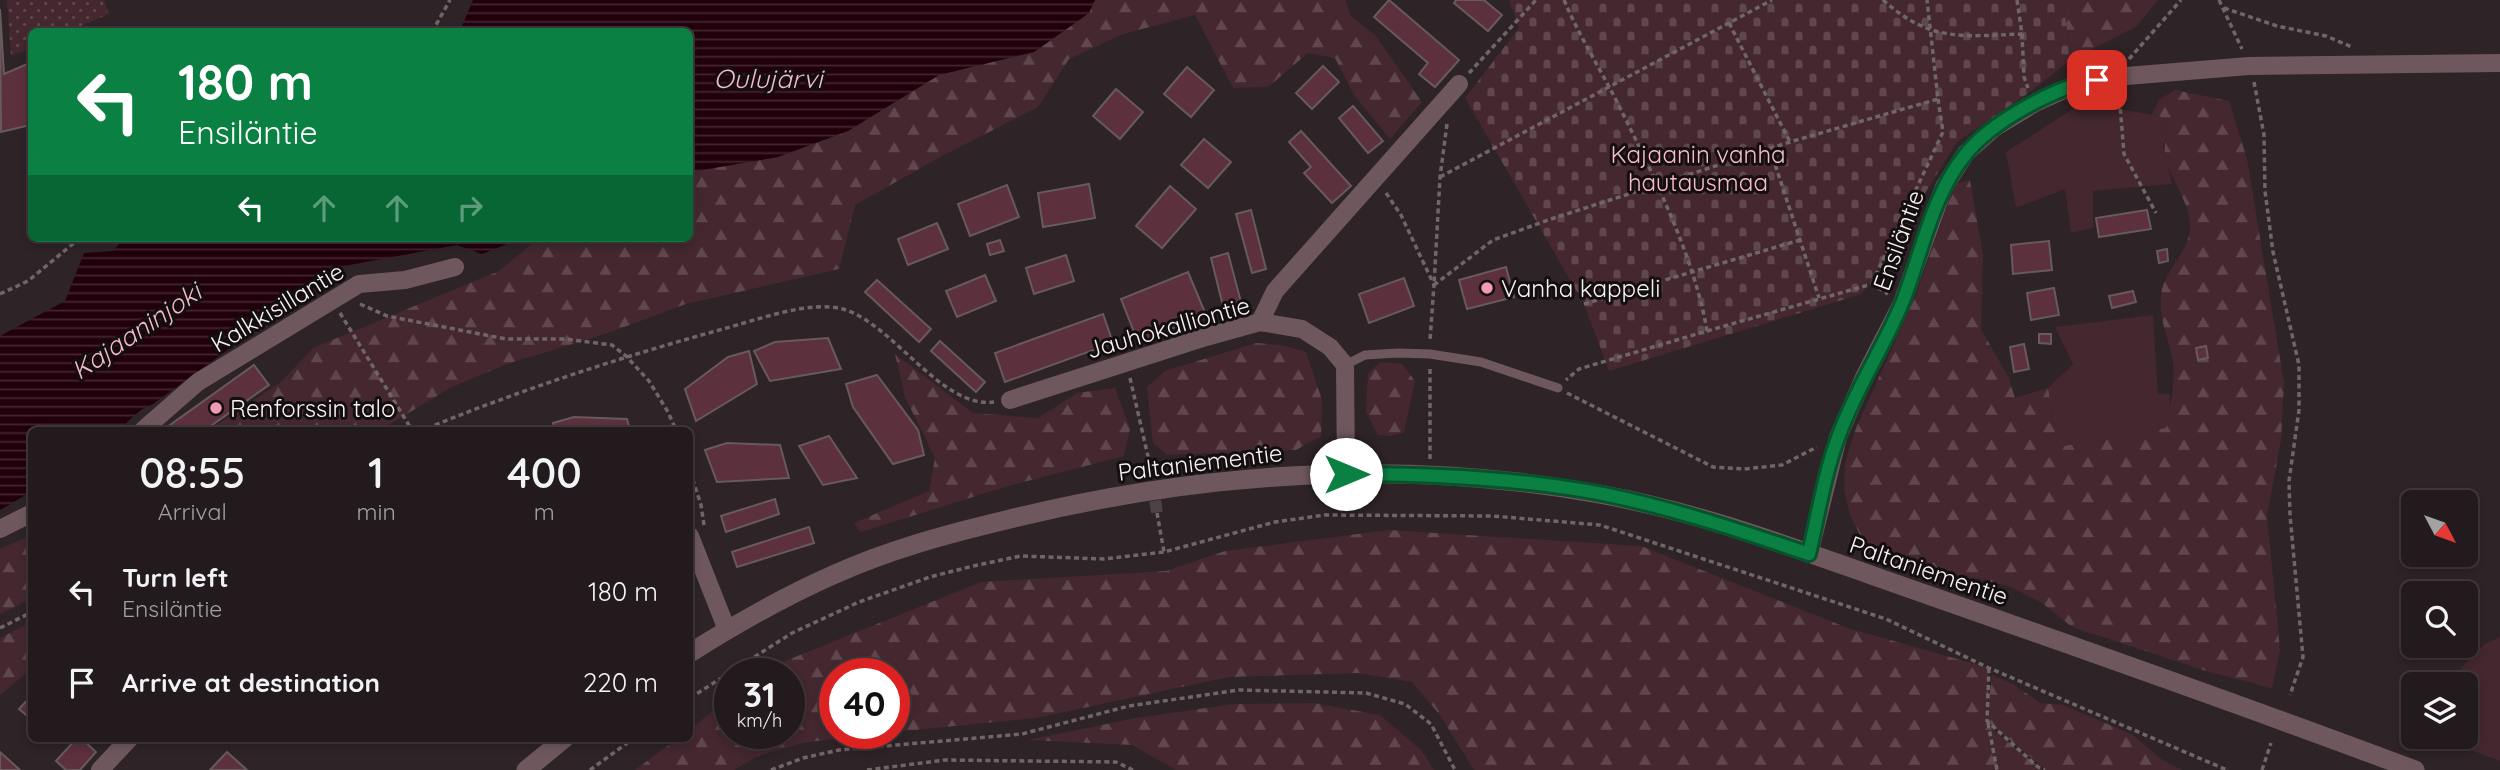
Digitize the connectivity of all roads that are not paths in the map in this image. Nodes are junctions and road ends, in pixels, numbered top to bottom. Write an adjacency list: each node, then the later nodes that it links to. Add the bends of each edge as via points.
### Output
1 (2500, 63): 13 (street, Ensiläntie, via 2249,65 2114,77 2081,82 1994,128 1966,153 1944,187 1902,303 1838,437)
2 (1459, 84): 4 (street, via 1275,291)
3 (455, 267): 8 (street, Kalkkisillantie, via 405,281 359,284 198,382)
4 (1260, 322): 5 (street, Jauhokalliontie, via 1302,330 1330,347); 7 (street, Jauhokalliontie)
5 (1345, 365): 6 (lane, via 1365,355 1430,355 1481,362); 9 (street)
6 (1558, 388)
7 (1010, 400)
8 (146, 427)
9 (1346, 474): 13 (street, Paltaniementie, via 1429,474 1603,494 1706,519); 14 (street, Paltaniementie, via 1187,485 1050,509 956,532 836,573)
10 (28, 515): 11 (street)
11 (0, 529)
12 (696, 531): 14 (street)
13 (1809, 554): 20 (street, Paltaniementie)
14 (727, 630): 15 (street, Paltaniementie)
15 (693, 651)
16 (126, 742): 18 (street)
17 (560, 742): 19 (street)
18 (100, 770)
19 (526, 770)
20 (2415, 770)

